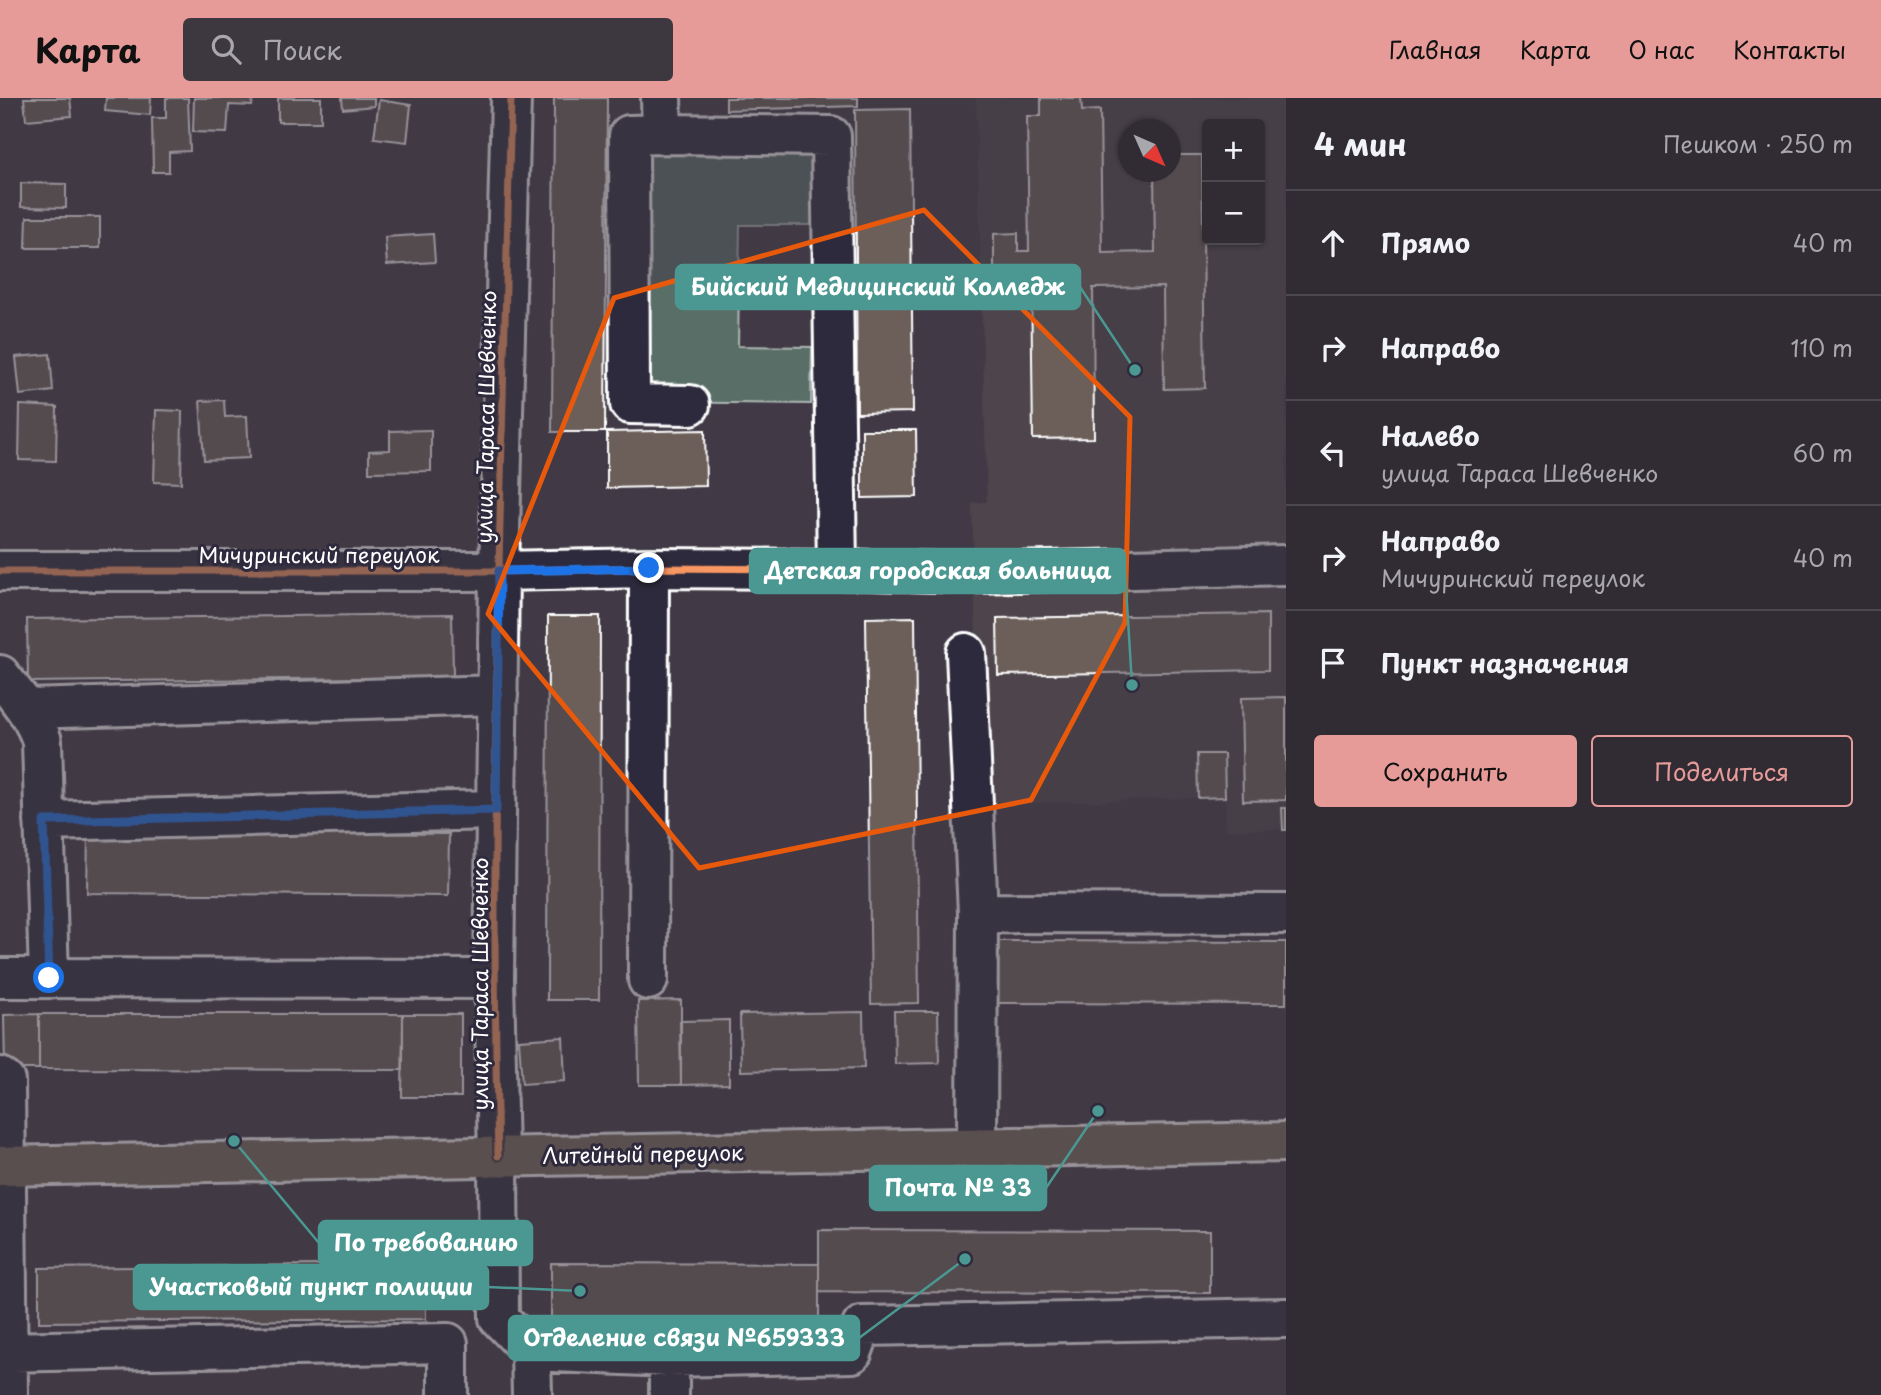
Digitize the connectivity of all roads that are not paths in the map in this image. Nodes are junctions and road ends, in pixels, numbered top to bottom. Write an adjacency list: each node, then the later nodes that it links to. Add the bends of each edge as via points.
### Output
1 (511, 98): 8 (street, улица Тараса Шевченко)
2 (662, 116): 3 (street, via 629,135 630,404); 6 (street, via 831,136)
3 (690, 405)
4 (1286, 565): 6 (street, Мичуринский переулок, via 974,573)
5 (649, 568): 6 (street, Мичуринский переулок); 8 (street, Мичуринский переулок); 20 (street)
6 (837, 569)
7 (0, 571): 8 (street, Мичуринский переулок)
8 (499, 571): 11 (street, улица Тараса Шевченко)
9 (965, 653): 15 (street)
10 (0, 675): 12 (street)
11 (498, 695): 12 (street); 13 (street, улица Тараса Шевченко)
12 (27, 709): 14 (street, via 41,741)
13 (496, 810): 14 (street); 19 (street, улица Тараса Шевченко)
14 (44, 821): 18 (street)
15 (978, 913): 16 (street); 23 (street)
16 (1286, 914)
17 (0, 978): 18 (street)
18 (49, 978): 19 (street)
19 (494, 979): 24 (street, улица Тараса Шевченко)
20 (648, 980)
21 (0, 1077): 25 (street, via 5,1081)
22 (1286, 1142): 23 (main road, Литейный переулок)
23 (977, 1146): 24 (main road, Литейный переулок)
24 (498, 1156): 25 (main road, Литейный переулок); 26 (street, улица Тараса Шевченко)
25 (4, 1166): 30 (street)
26 (499, 1318): 28 (street); 29 (street)
27 (1286, 1318): 31 (street, via 862,1326 852,1353)
28 (448, 1343): 30 (street); 33 (street)
29 (531, 1351): 31 (street); 34 (street)
30 (4, 1352): 32 (street)
31 (669, 1357): 35 (street)
32 (8, 1395)
33 (448, 1395)
34 (532, 1395)
35 (669, 1395)

